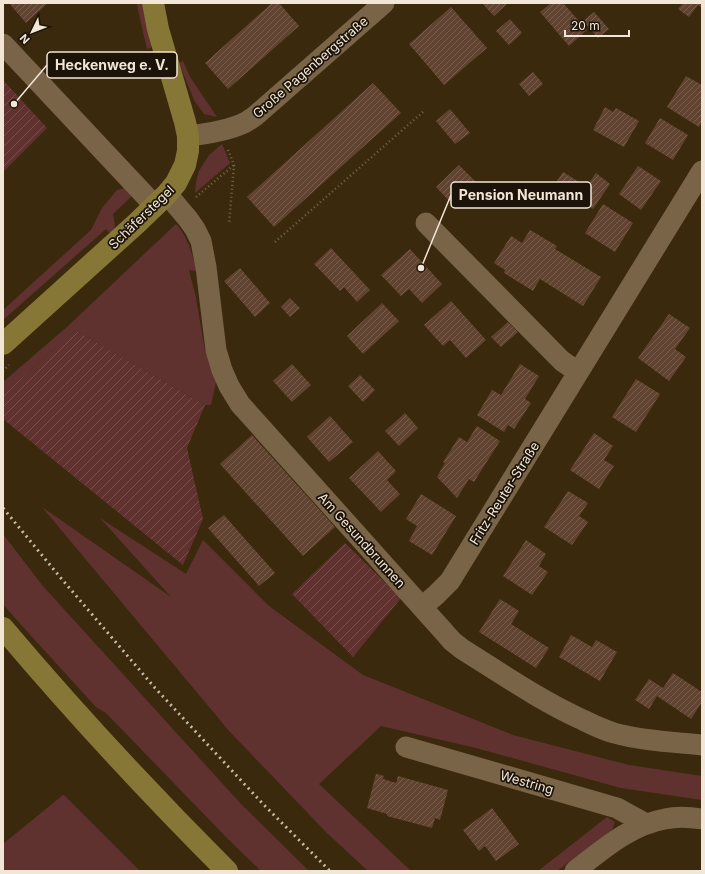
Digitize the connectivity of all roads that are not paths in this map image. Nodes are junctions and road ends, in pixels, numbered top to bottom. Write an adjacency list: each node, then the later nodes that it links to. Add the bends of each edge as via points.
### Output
1 (153, 3): 4 (main road, Schäferstegel)
2 (384, 3): 4 (street, Große Pagenbergstraße, via 255,116 244,123 223,130)
3 (3, 44): 6 (street, Am Gesundbrunnen)
4 (188, 136): 6 (main road, Schäferstegel, via 185,165 176,183)
5 (702, 171): 9 (street, Fritz-Reuter-Straße)
6 (161, 200): 8 (main road, Schäferstegel); 10 (street, Am Gesundbrunnen, via 188,219 201,241 216,350 229,386 240,404)
7 (426, 223): 9 (street, via 562,361)
8 (3, 344)
9 (578, 372): 10 (street, Fritz-Reuter-Straße, via 450,581)
10 (422, 607): 12 (street, Am Gesundbrunnen, via 457,645 569,714 613,732 637,738)
11 (3, 628): 16 (main road, via 143,785)
12 (702, 745)
13 (406, 747): 15 (street, Westring, via 616,808)
14 (702, 818): 15 (street, via 666,818)
15 (646, 824): 17 (street, via 619,838)
16 (227, 871)
17 (574, 871)

